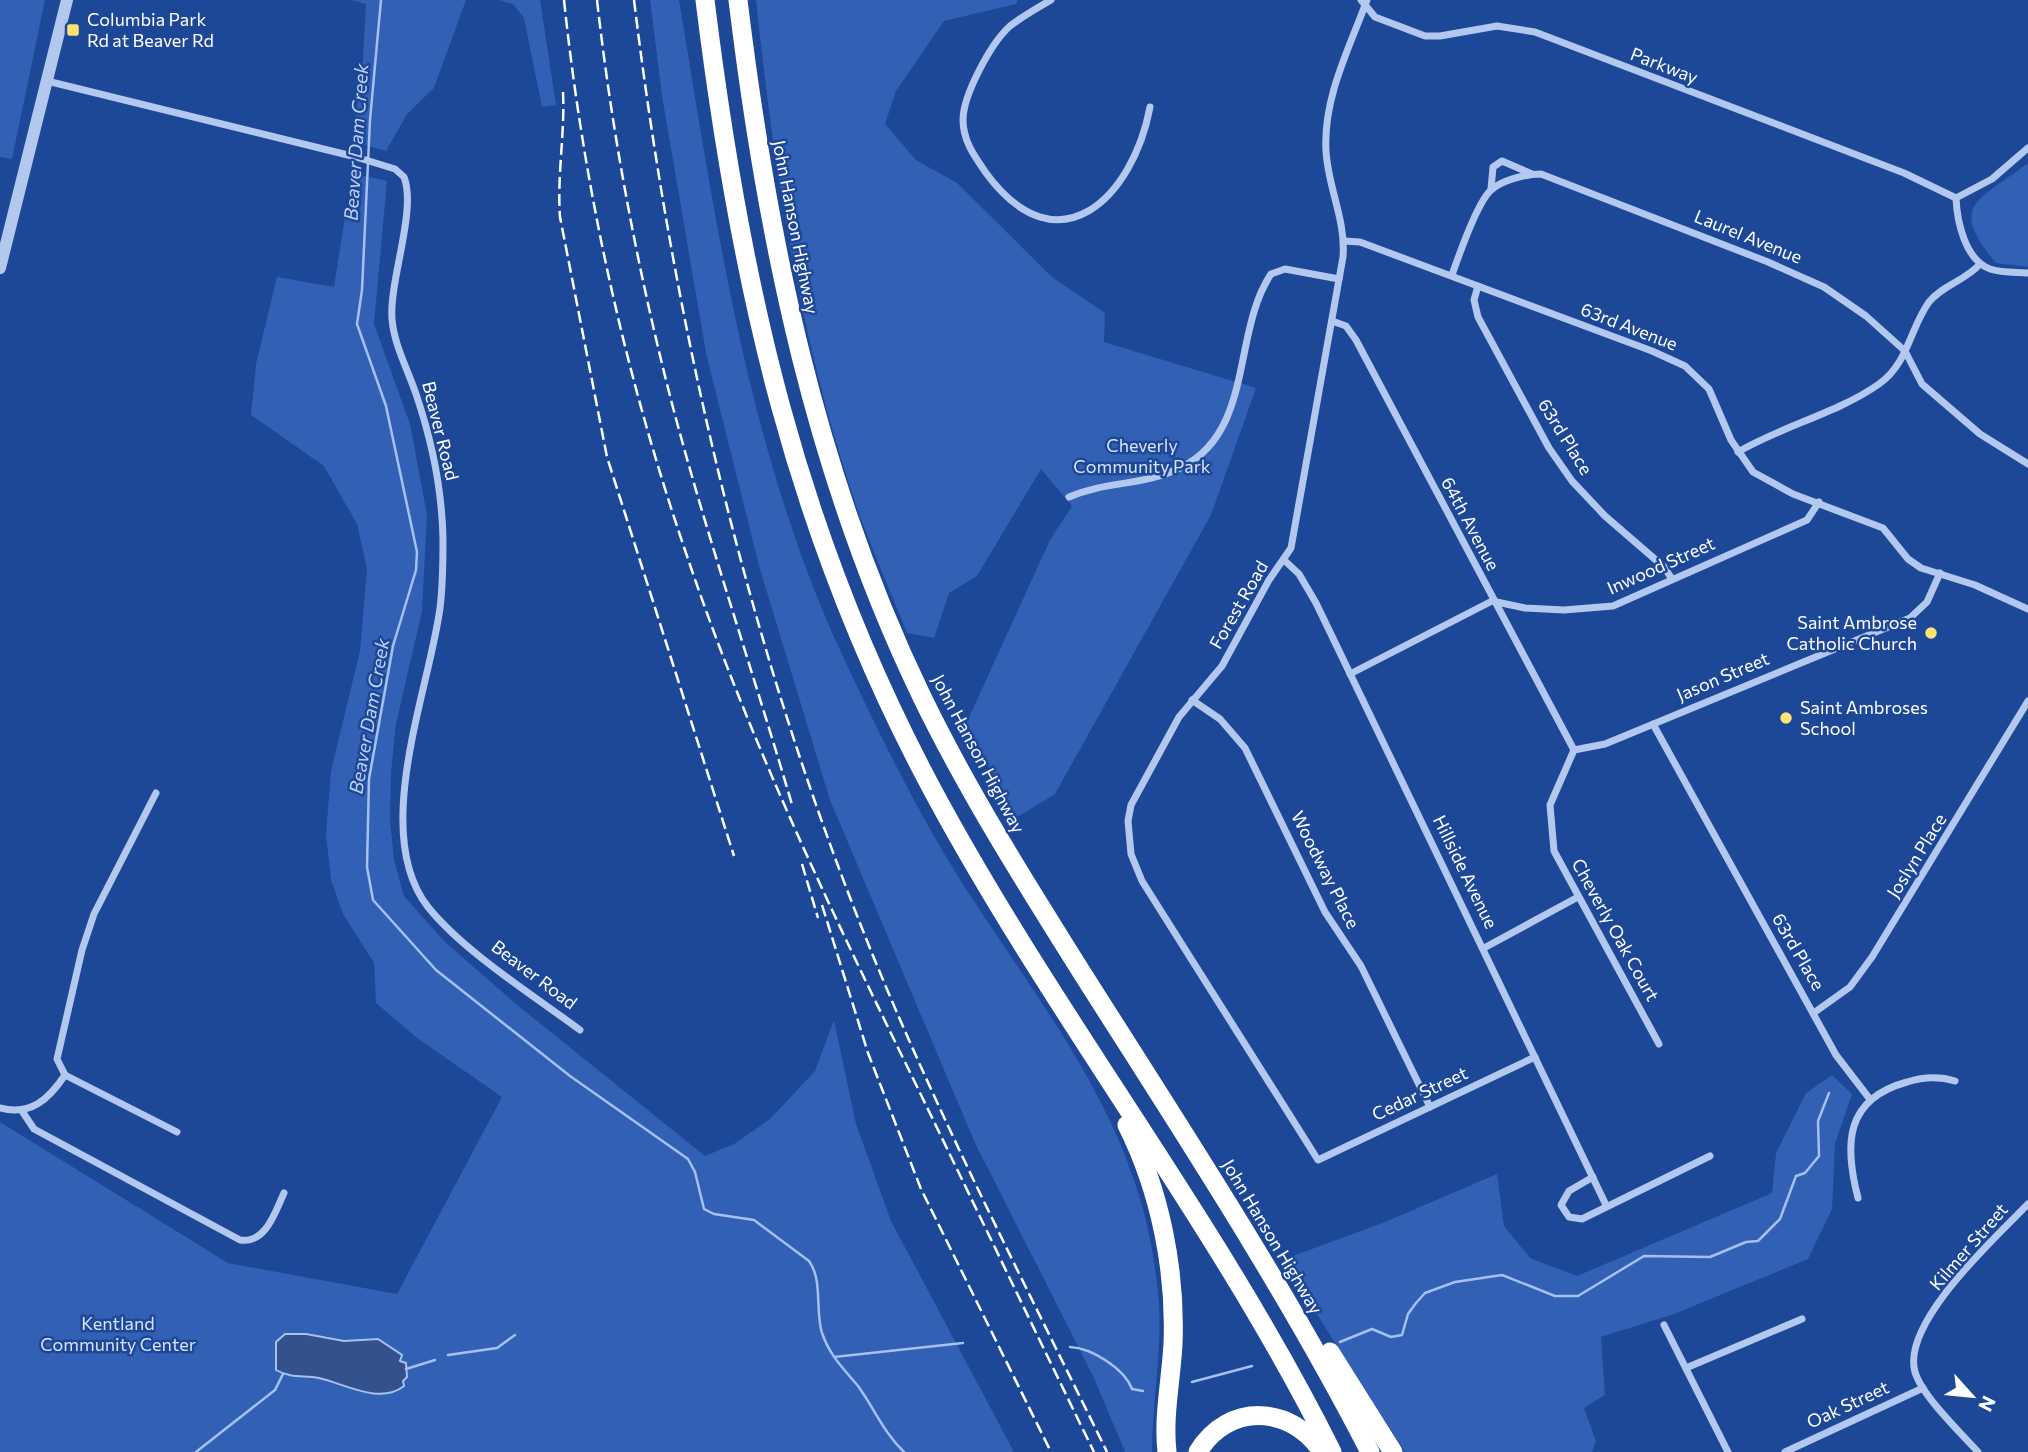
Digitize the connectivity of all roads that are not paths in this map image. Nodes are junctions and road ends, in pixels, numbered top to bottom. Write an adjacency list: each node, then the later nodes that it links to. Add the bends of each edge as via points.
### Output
1 (67, 0): 6 (street)
2 (705, 0): 39 (highway, via 729,169 760,329 786,432 830,568 871,667 933,792)
3 (737, 0): 57 (highway, John Hanson Highway, via 762,168 796,340 832,471 880,604 924,702 973,794)
4 (1051, 0): 7 (street, via 998,39 965,106 968,145 1011,202 1029,214 1057,220 1099,206 1142,138)
5 (1364, 1): 11 (street, Parkway, via 1375,17 1425,36 1497,26 1535,32 1903,173); 12 (street, Forest Road, via 1333,92 1326,129 1328,173)
6 (47, 81): 14 (street); 40 (street, Beaver Road, via 385,165 406,181 391,317 436,463 443,530 440,609 408,762 404,802 408,861 422,897 440,920)
7 (1150, 107)
8 (2028, 148): 11 (street, via 1992,178)
9 (1533, 174): 10 (street); 10 (street, Laurel Avenue, via 1503,161 1493,167); 20 (street, Laurel Avenue, via 1803,276 1856,309)
10 (1491, 190): 16 (street)
11 (1956, 198): 13 (street, via 1961,231)
12 (1344, 241): 16 (street, 63rd Avenue, via 1360,242); 17 (street, Forest Road)
13 (1980, 264): 15 (street, via 1997,271); 20 (street, via 1944,287 1929,303)
14 (0, 268)
15 (2028, 273)
16 (1452, 275): 18 (street, 63rd Avenue)
17 (1339, 279): 19 (street, Forest Road); 23 (street, via 1285,269 1271,274 1259,298 1225,422 1203,452 1181,468 1146,482 1096,487)
18 (1478, 286): 21 (street, 63rd Avenue, via 1685,366 1709,389); 27 (street, 63rd Place, via 1474,300 1478,317 1549,448 1585,496)
19 (1332, 321): 25 (street, Forest Road, via 1294,533); 28 (street, 64th Avenue, via 1346,326 1356,340)
20 (1905, 351): 21 (street, via 1878,385); 22 (street, Laurel Avenue, via 1922,384 1980,434)
21 (1738, 452): 24 (street, 63rd Avenue, via 1763,479)
22 (2028, 464)
23 (1069, 498)
24 (1819, 502): 26 (street, 63rd Avenue, via 1883,528 1913,564); 27 (street, Inwood Street, via 1807,520)
25 (1284, 560): 30 (street, Hillside Avenue, via 1310,590); 31 (street, Forest Road, via 1222,666)
26 (1940, 573): 29 (street, 63rd Avenue); 33 (street, Jason Street, via 1927,602 1910,618)
27 (1672, 579): 28 (street, Inwood Street, via 1600,609 1535,609)
28 (1492, 601): 30 (street); 34 (street, 64th Avenue)
29 (2028, 609)
30 (1350, 674): 37 (street, Hillside Avenue)
31 (1192, 700): 46 (street, Woodway Place, via 1220,719 1245,748 1329,920 1361,966); 51 (street, Forest Road, via 1131,805 1131,854 1142,881)
32 (2028, 701): 38 (street, Joslyn Place, via 1866,966 1841,995)
33 (1653, 724): 34 (street, Jason Street, via 1594,748); 38 (street, 63rd Place)
34 (1574, 750): 36 (street, Cheverly Oak Court, via 1555,788 1549,820 1554,851)
35 (156, 793): 43 (street, via 94,914 82,950 58,1046 57,1059)
36 (1577, 897): 37 (street); 41 (street, Cheverly Oak Court)
37 (1484, 948): 42 (street, Hillside Avenue)
38 (1815, 1012): 45 (street, 63rd Place, via 1836,1055)
39 (1077, 1027): 62 (highway, via 1138,1149 1162,1226 1173,1330); 65 (highway, via 1235,1279)
40 (580, 1030)
41 (1659, 1044)
42 (1535, 1057): 46 (street, Cedar Street); 52 (street, Hillside Avenue)
43 (65, 1074): 48 (street, via 40,1103); 49 (street)
44 (1955, 1081): 45 (street, via 1922,1078)
45 (1869, 1098): 54 (street, via 1852,1138)
46 (1430, 1107): 51 (street, Cedar Street)
47 (0, 1108): 48 (street)
48 (22, 1111): 53 (street, via 34,1129 240,1240 253,1240 262,1233)
49 (177, 1132)
50 (1710, 1156): 56 (street)
51 (1318, 1160)
52 (1593, 1177): 56 (street, Hillside Avenue); 56 (street, via 1569,1191 1562,1210 1577,1220)
53 (284, 1193)
54 (1858, 1199)
55 (2028, 1204): 61 (street, Kilmer Street, via 1965,1269 1932,1314 1913,1358)
56 (1606, 1205)
57 (1250, 1239): 66 (highway, John Hanson Highway); 67 (highway, via 1283,1276)
58 (1802, 1319): 60 (street)
59 (1664, 1325): 60 (street)
60 (1686, 1368): 68 (street)
61 (1923, 1388): 69 (street, Oak Street); 70 (street, Kilmer Street)
62 (1167, 1452)
63 (1198, 1452): 64 (highway, via 1226,1424 1255,1415 1294,1423)
64 (1322, 1452)
65 (1332, 1452)
66 (1370, 1452)
67 (1393, 1452)
68 (1728, 1452)
69 (1786, 1452)
70 (1978, 1452)

